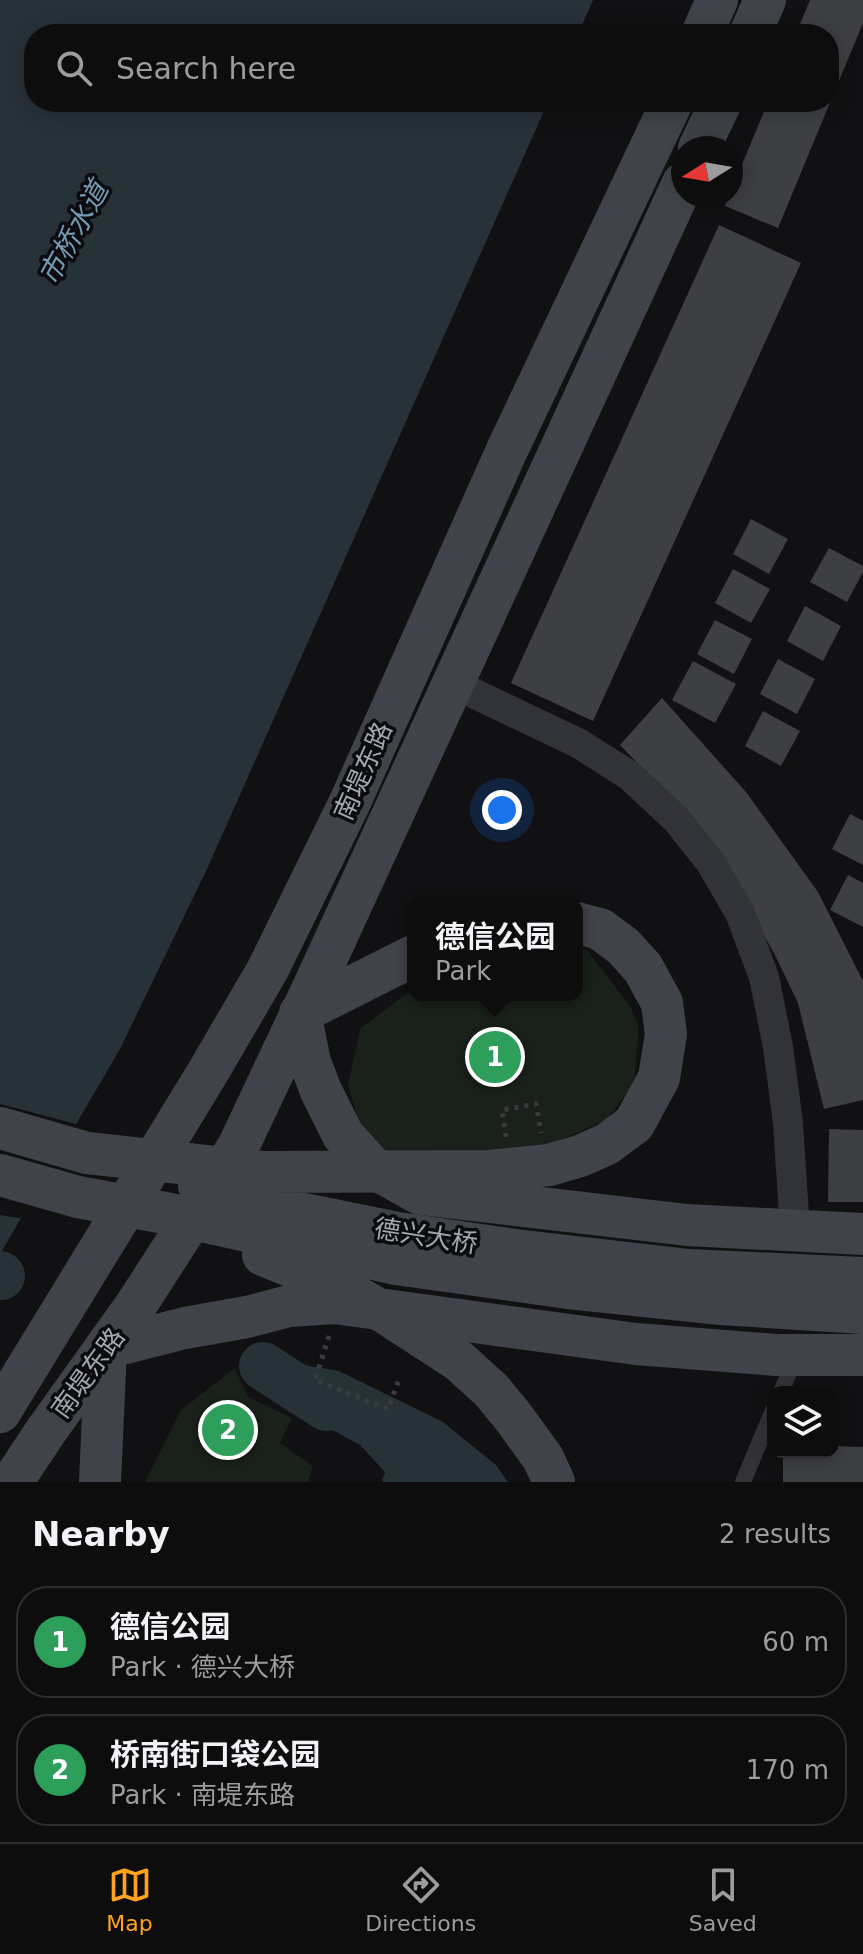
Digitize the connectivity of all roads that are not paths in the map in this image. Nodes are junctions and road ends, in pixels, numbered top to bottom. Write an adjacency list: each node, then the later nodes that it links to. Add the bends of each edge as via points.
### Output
1 (717, 0): 3 (main road)
2 (765, 0): 4 (main road)
3 (706, 24)
4 (754, 24)
5 (667, 112): 24 (main road, 南堤东路, via 268,969)
6 (716, 112): 7 (main road)
7 (705, 136)
8 (671, 208): 9 (main road, 南堤东路)
9 (452, 683): 12 (main road, 南堤东路); 17 (street, via 578,743 630,776 677,820 711,863 740,913 764,977 786,1108)
10 (583, 925): 14 (main road, bridge, via 600,929 643,968 662,1003 666,1034 659,1078 634,1124 607,1144 549,1165 489,1171 262,1172)
11 (407, 959): 12 (main road)
12 (300, 1013): 17 (main road, via 310,1062 343,1135 372,1167 420,1194 687,1225); 21 (main road, 南堤东路, via 238,1147)
13 (0, 1128): 14 (main road, 德兴大桥)
14 (87, 1153): 19 (main road, 德兴大桥, bridge, via 290,1211 398,1233 660,1267)
15 (0, 1175): 16 (main road, 德兴大桥)
16 (78, 1197): 20 (main road, 德兴大桥, bridge, via 396,1264 584,1290); 28 (main road, bridge, via 223,1238 332,1283 385,1313 459,1361 491,1390 543,1458)
17 (795, 1230): 18 (main road)
18 (863, 1234)
19 (863, 1278)
20 (863, 1313)
21 (106, 1348): 23 (main road, via 289,1306 334,1303 636,1344); 26 (main road, 南堤东路); 27 (main road)
22 (863, 1355): 23 (main road)
23 (788, 1374)
24 (0, 1412)
25 (767, 1424): 29 (lane)
26 (12, 1482)
27 (100, 1482)
28 (554, 1482)
29 (743, 1482)

